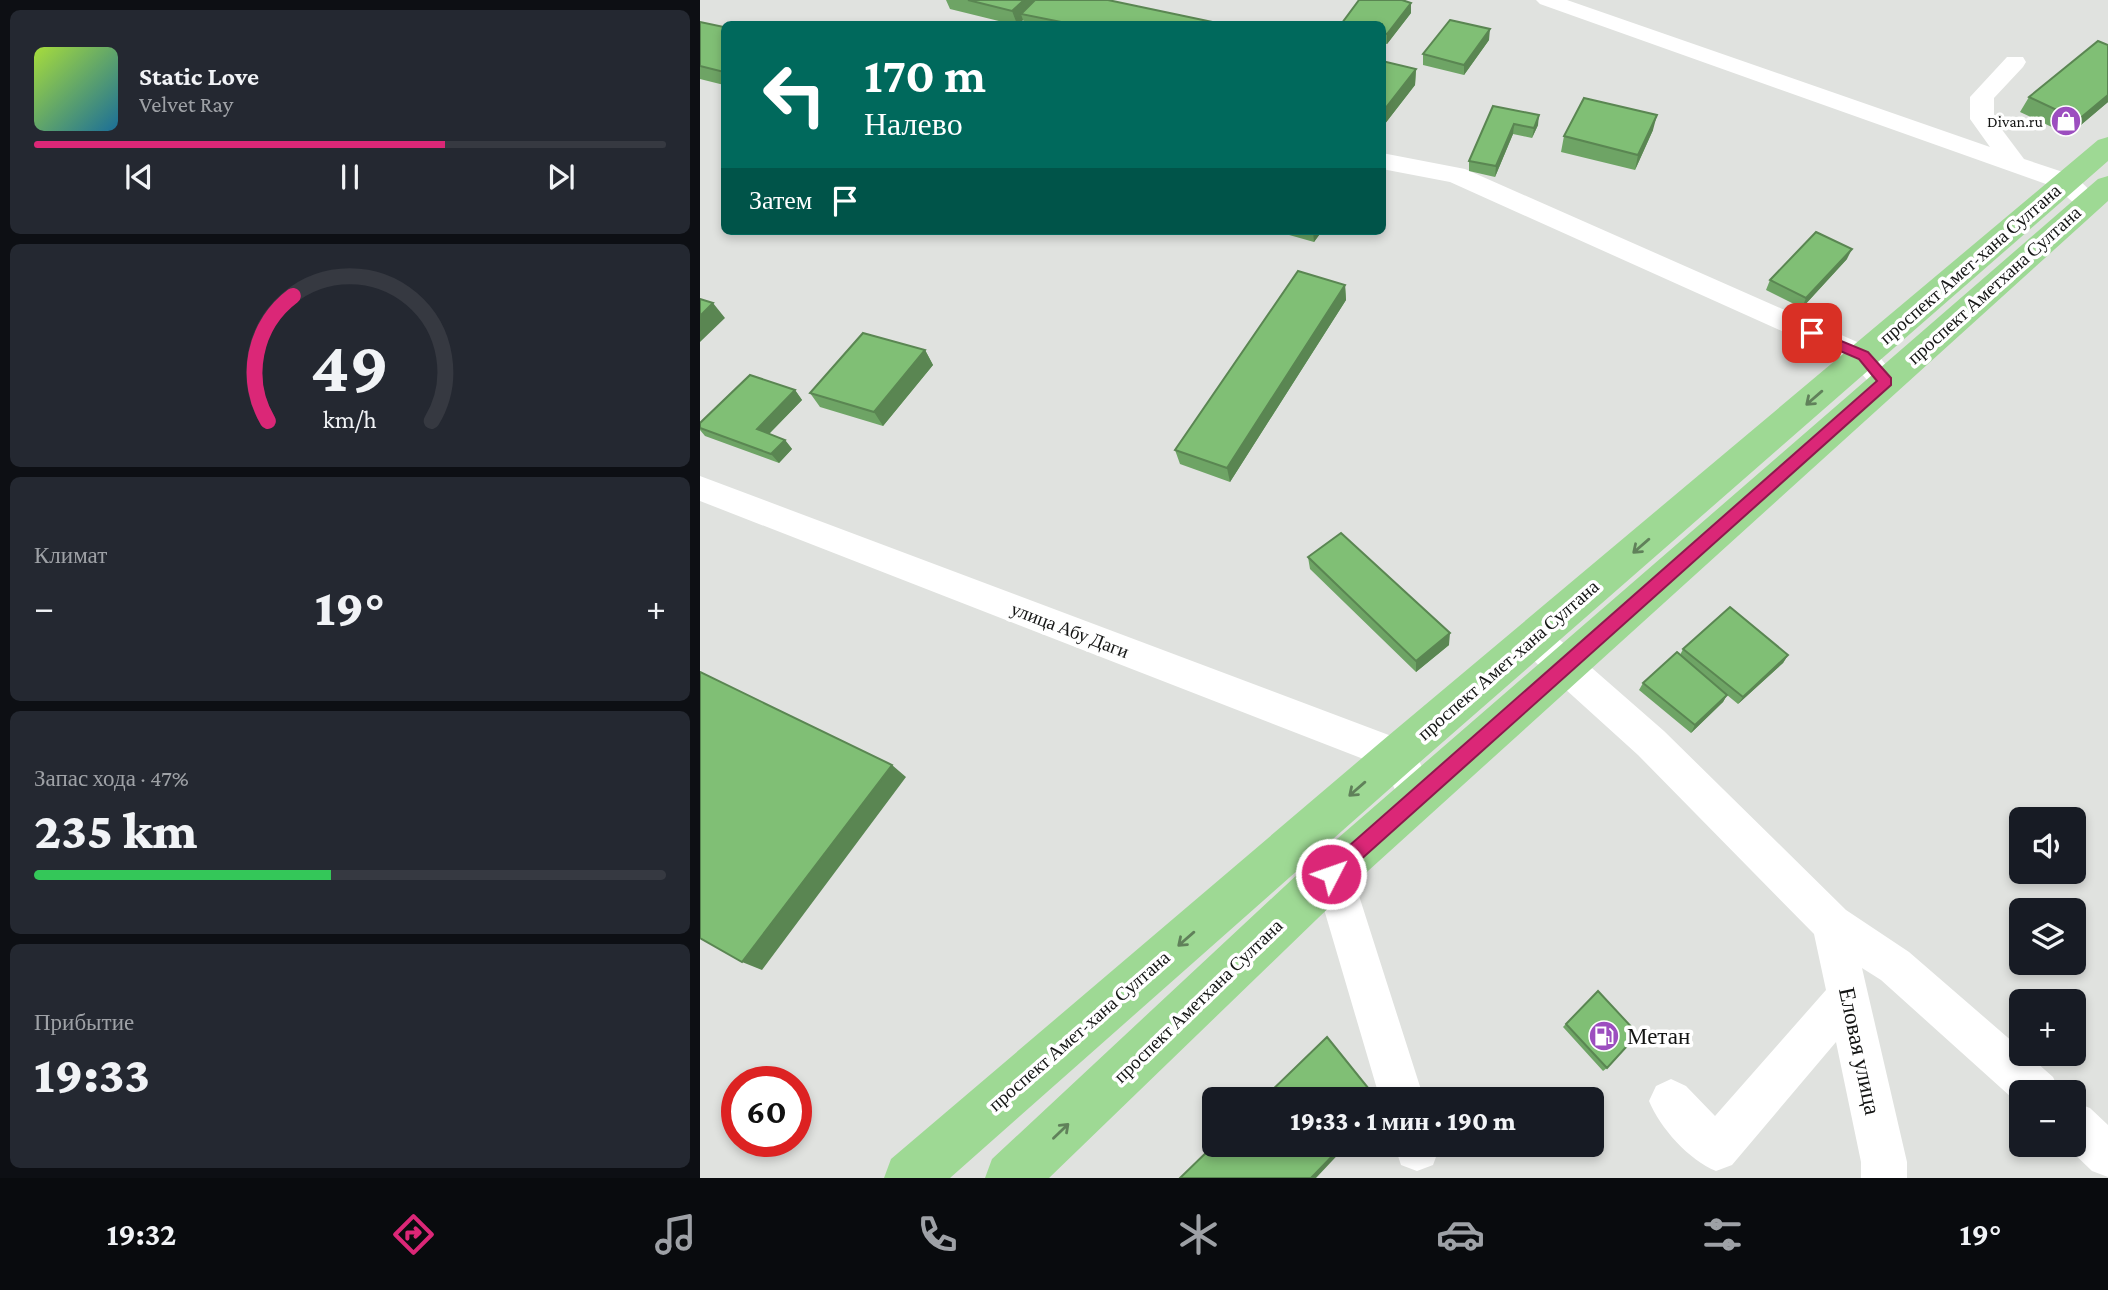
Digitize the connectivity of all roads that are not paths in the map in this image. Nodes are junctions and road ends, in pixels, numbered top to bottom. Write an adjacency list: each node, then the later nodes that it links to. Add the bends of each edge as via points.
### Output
1 (1547, 0): 5 (street)
2 (2015, 62): 5 (street, via 1982,97 1982,119)
3 (2108, 146): 6 (main road, проспект Амет-хана Султана)
4 (1386, 162): 7 (street, via 1456,175)
5 (2015, 164): 6 (street)
6 (2088, 190): 7 (main road, проспект Аметхана Султана)
7 (1875, 369): 9 (main road, проспект Амет-хана Султана, one-way to 9); 10 (main road, проспект Аметхана Султана)
8 (700, 488): 11 (street, улица Абу Даги)
9 (1533, 638): 10 (street); 11 (main road, проспект Амет-хана Султана)
10 (1564, 666): 12 (main road, проспект Аметхана Султана); 15 (street, via 1651,743)
11 (1397, 755): 12 (street); 13 (main road, проспект Амет-хана Султана, one-way to 13)
12 (1418, 797): 14 (main road, проспект Аметхана Султана)
13 (1320, 822): 14 (street); 22 (main road, проспект Амет-хана Султана, one-way to 22)
14 (1331, 874): 18 (street); 23 (main road, проспект Аметхана Султана, one-way to 14)
15 (1832, 924): 16 (street, Еловая улица); 17 (street, via 1895,965)
16 (1848, 996): 19 (street, via 1716,1149); 24 (street, Еловая улица)
17 (2024, 1080)
18 (1398, 1087)
19 (1671, 1101)
20 (2086, 1135): 21 (street)
21 (2108, 1154)
22 (911, 1178)
23 (1011, 1178)
24 (1884, 1178)

